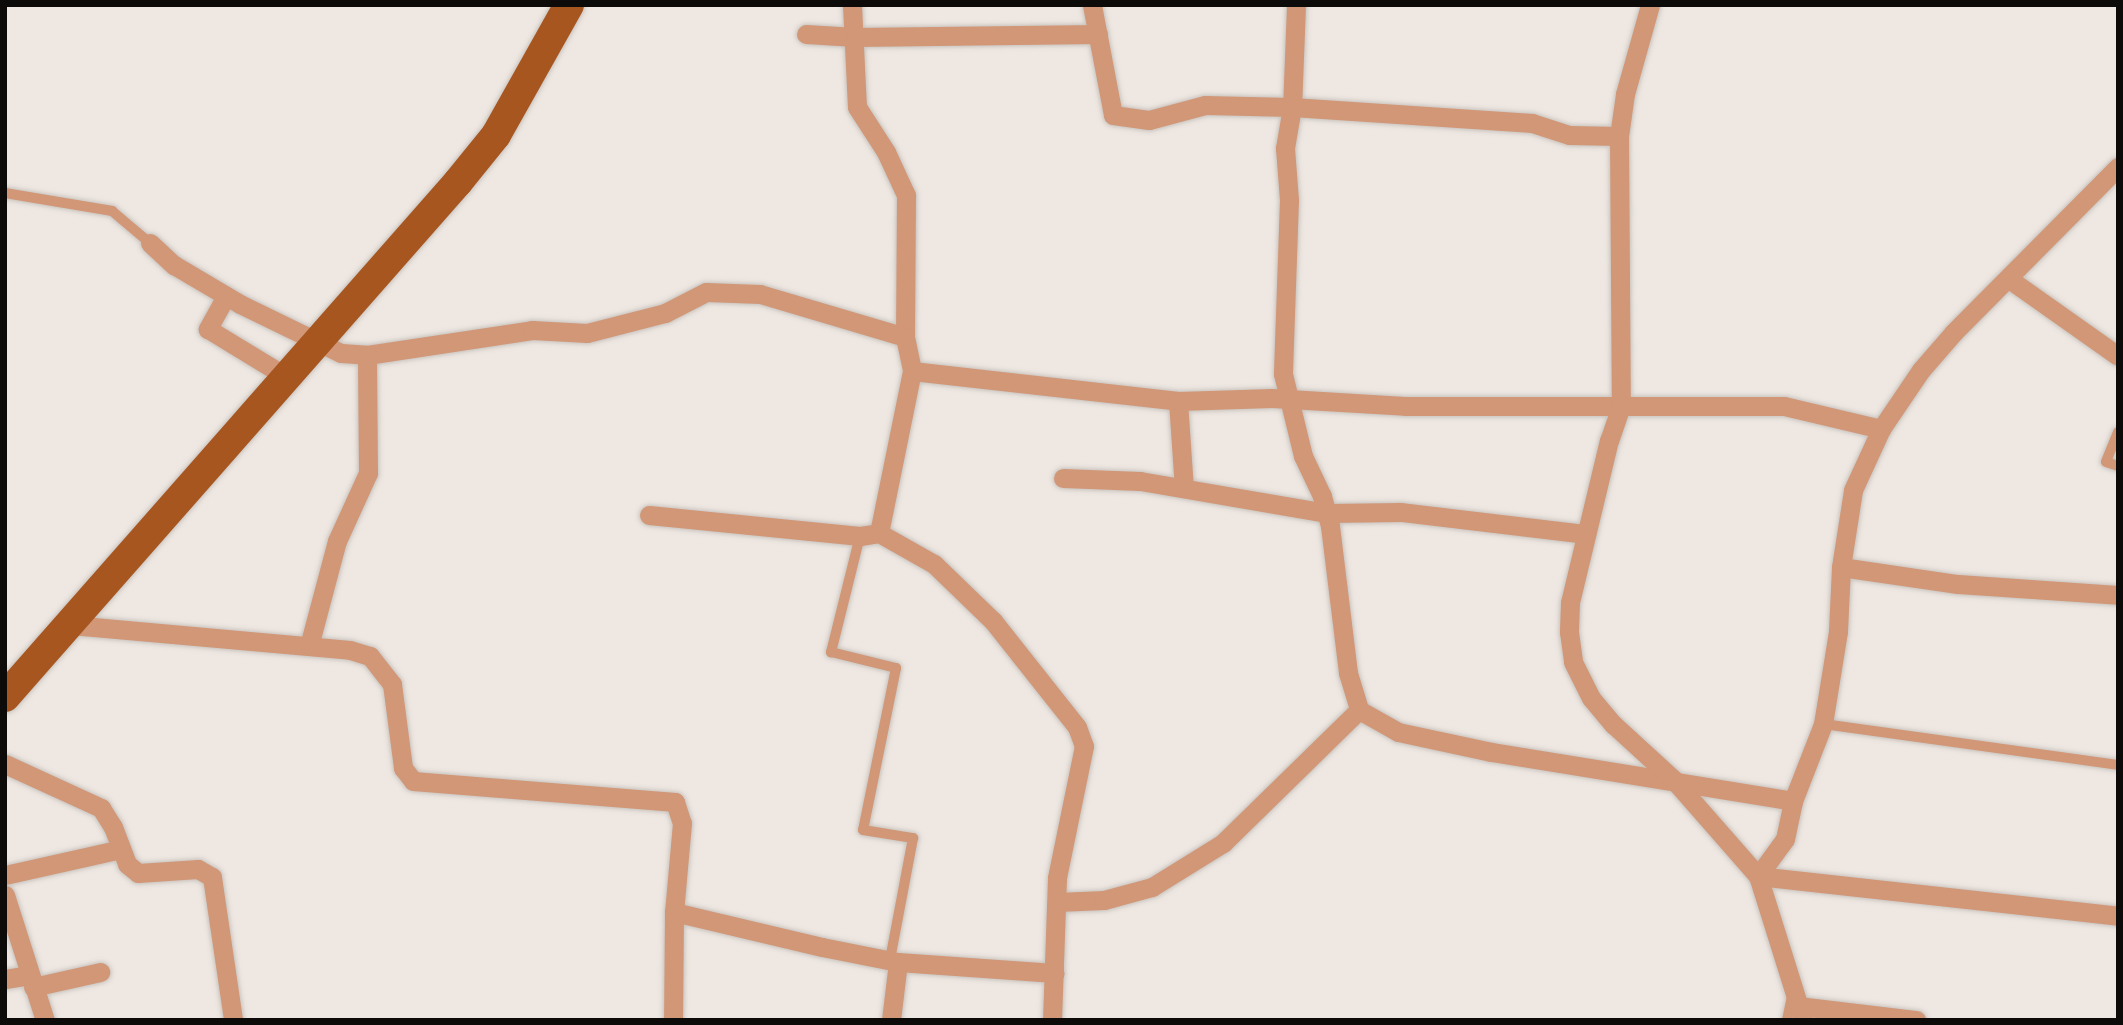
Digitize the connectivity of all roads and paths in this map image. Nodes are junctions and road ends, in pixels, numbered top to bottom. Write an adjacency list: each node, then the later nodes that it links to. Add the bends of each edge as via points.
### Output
1 (569, 5): 17 (main road, via 496,135)
2 (852, 5): 8 (street)
3 (1092, 5): 7 (street)
4 (1296, 5): 9 (street)
5 (1650, 5): 10 (street, via 1625,94)
6 (806, 34): 8 (street)
7 (1098, 34): 8 (street); 9 (street, via 1113,115 1149,120 1205,105)
8 (855, 37): 16 (street, via 857,107 906,195)
9 (1292, 107): 10 (street, via 1532,123 1569,135); 22 (street, via 1286,148 1289,200 1283,374)
10 (1619, 136): 24 (street)
11 (2118, 167): 14 (street)
12 (5, 193): 13 (lane, via 112,211)
13 (150, 243): 15 (street, via 174,265)
14 (2009, 279): 19 (street); 25 (street, via 1921,370)
15 (226, 296): 17 (street); 21 (street, via 208,329)
16 (905, 337): 18 (street, via 760,295 706,292 665,313 587,333 532,330); 20 (street)
17 (316, 343): 18 (street, via 341,353); 21 (main road)
18 (367, 355): 37 (street, via 368,473 337,541)
19 (2118, 356)
20 (912, 371): 23 (street); 32 (street)
21 (287, 377): 36 (main road)
22 (1290, 400): 23 (street); 24 (street, via 1405,406); 30 (street, via 1303,456)
23 (1178, 401): 29 (street)
24 (1621, 406): 25 (street, via 1784,407); 33 (street)
25 (1881, 429): 34 (street, via 1853,490)
26 (2118, 432): 27 (lane, via 2106,461)
27 (2118, 466)
28 (1063, 478): 29 (street)
29 (1184, 488): 30 (street)
30 (1327, 513): 33 (street, via 1401,512); 39 (street, via 1348,673)
31 (649, 515): 32 (street)
32 (869, 534): 49 (street, via 933,564 993,621 1077,727 1084,746 1057,878); 52 (lane, via 831,652 896,668 863,830 913,838)
33 (1586, 534): 43 (street, via 1570,603 1573,662 1591,698)
34 (1841, 567): 35 (street, via 1958,584); 40 (street, via 1838,631)
35 (2118, 596)
36 (71, 625): 37 (street); 38 (main road)
37 (309, 646): 50 (street, via 370,656 392,684 402,768 413,781 675,802 682,823)
38 (5, 696)
39 (1359, 710): 43 (street, via 1398,732 1491,752); 49 (street, via 1223,843 1152,887 1104,900)
40 (1823, 724): 42 (lane); 44 (street)
41 (5, 764): 45 (street, via 100,808)
42 (2118, 765)
43 (1673, 779): 44 (street); 47 (street)
44 (1793, 801): 47 (street, via 1785,839)
45 (121, 849): 46 (street); 59 (street, via 127,864 138,873 198,869 212,877)
46 (5, 875)
47 (1758, 876): 51 (street); 57 (street, via 1793,986)
48 (5, 895): 56 (street)
49 (1057, 902): 54 (street)
50 (674, 912): 52 (street); 60 (street)
51 (2118, 916)
52 (894, 961): 54 (street); 61 (street)
53 (100, 972): 56 (street)
54 (1055, 973): 62 (street)
55 (5, 979): 56 (street)
56 (31, 981): 58 (street)
57 (1797, 1015): 63 (street)
58 (44, 1020)
59 (233, 1020)
60 (673, 1020)
61 (891, 1020)
62 (1052, 1020)
63 (1916, 1020)

